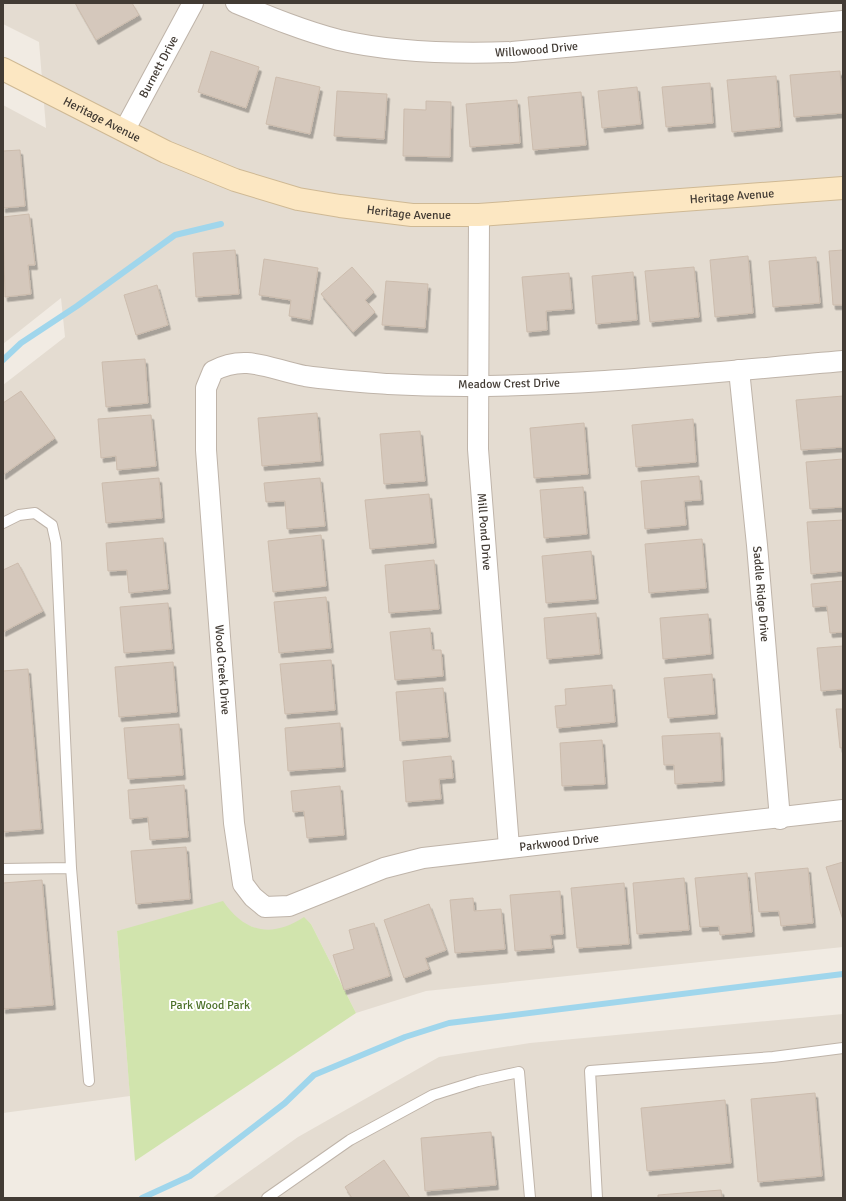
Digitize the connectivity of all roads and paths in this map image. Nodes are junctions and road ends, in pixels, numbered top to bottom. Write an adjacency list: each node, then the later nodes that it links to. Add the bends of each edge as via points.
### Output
1 (193, 3): 5 (street, Burnett Drive)
2 (236, 3): 3 (street, Willowood Drive, via 274,19 339,40 459,54 512,52)
3 (843, 21)
4 (3, 69): 5 (street, Heritage Avenue)
5 (124, 132): 7 (street, Heritage Avenue, via 235,180 298,199 412,215)
6 (843, 188): 7 (street, Heritage Avenue)
7 (479, 215): 10 (street, Mill Pond Drive)
8 (843, 361): 9 (street, Meadow Crest Drive)
9 (739, 370): 10 (street, Meadow Crest Drive, via 566,383); 14 (street, Saddle Ridge Drive)
10 (478, 385): 11 (street, Meadow Crest Drive, via 388,384 305,376 249,362 222,366 213,371 206,388); 15 (street, Mill Pond Drive, via 478,449)
11 (206, 405): 18 (street, Wood Creek Drive, via 206,450 234,822 243,884 253,897 265,906)
12 (3, 523): 16 (lane, via 19,515 36,513 52,525 56,543)
13 (843, 810): 14 (street, Parkwood Drive)
14 (780, 819): 15 (street, Parkwood Drive)
15 (509, 847): 18 (street, Parkwood Drive, via 417,860 384,868 289,906)
16 (71, 868): 17 (lane); 20 (lane)
17 (3, 869)
18 (283, 906)
19 (843, 1048): 23 (lane, via 773,1057 590,1071)
20 (89, 1081)
21 (268, 1198): 22 (lane, via 350,1140 433,1095 519,1072)
22 (530, 1198)
23 (597, 1198)

